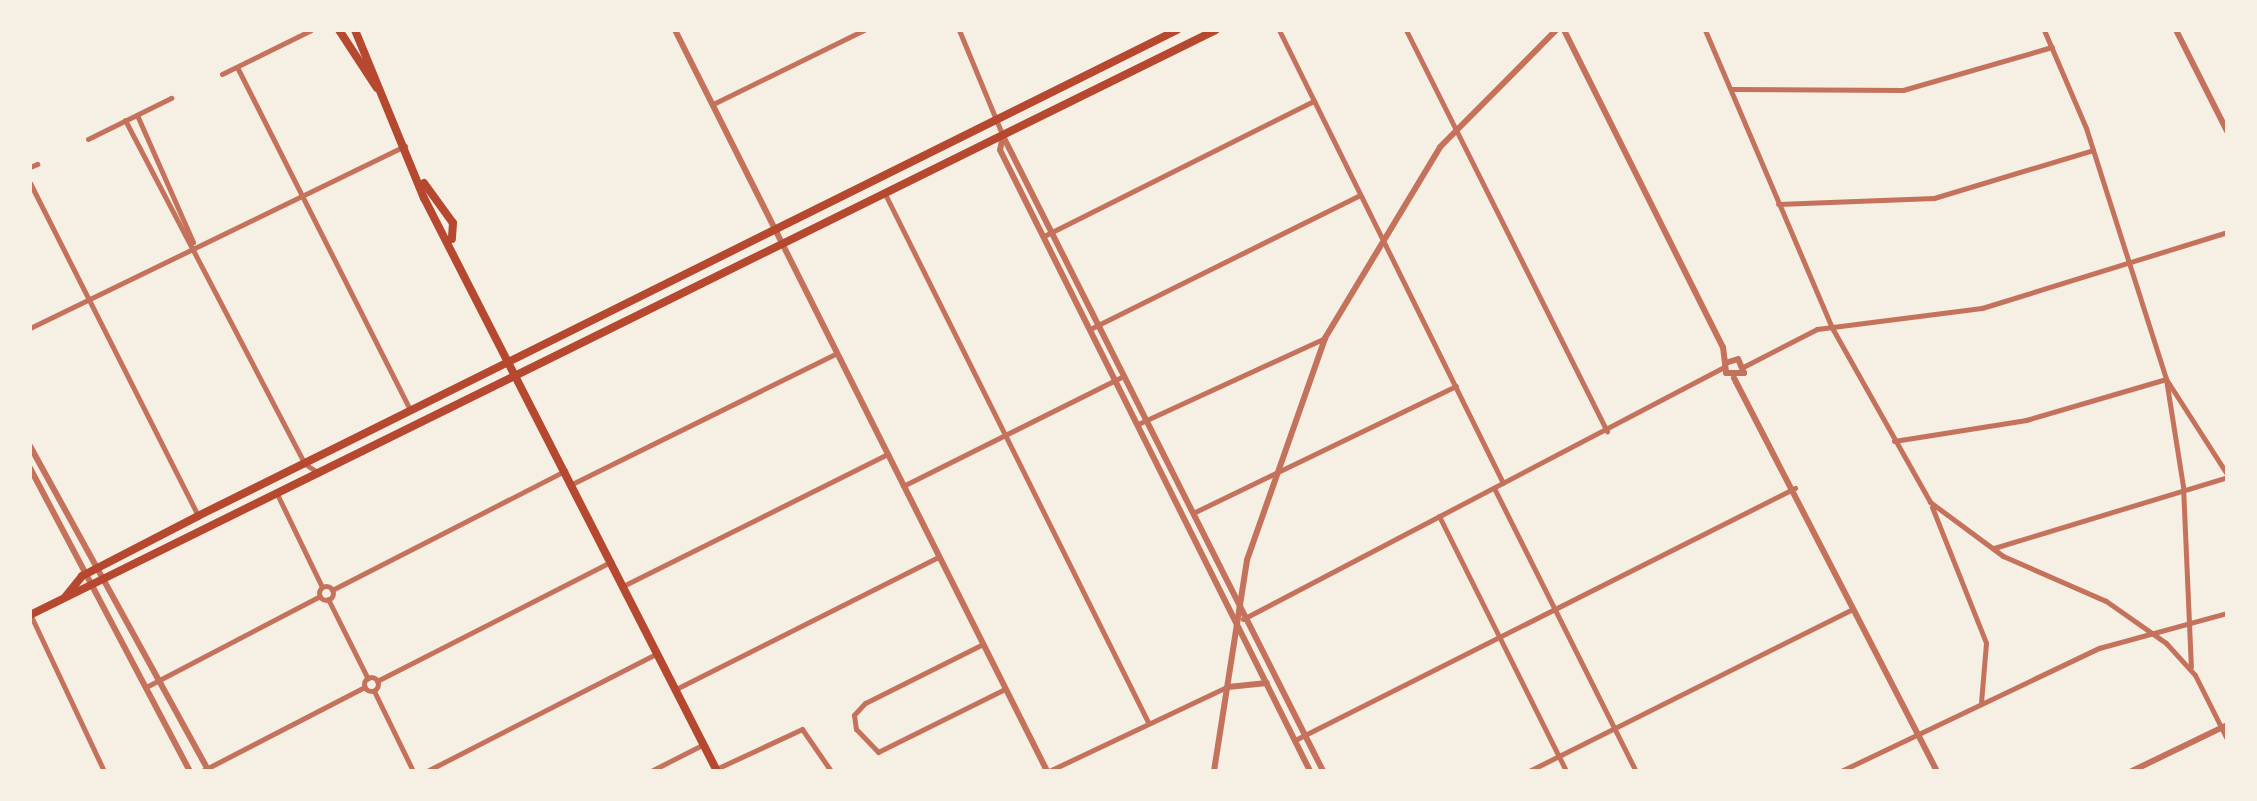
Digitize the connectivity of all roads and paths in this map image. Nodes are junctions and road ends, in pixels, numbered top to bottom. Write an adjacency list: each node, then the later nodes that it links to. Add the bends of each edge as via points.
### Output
1 (312, 30): 16 (street)
2 (340, 30): 18 (main road)
3 (356, 30): 18 (main road)
4 (676, 30): 22 (street)
5 (864, 30): 22 (street)
6 (959, 30): 24 (street)
7 (1176, 30): 24 (main road)
8 (1216, 30): 28 (main road)
9 (1279, 30): 21 (street)
10 (1406, 30): 26 (street)
11 (1560, 30): 26 (street); 55 (street)
12 (1705, 30): 19 (street)
13 (2044, 30): 15 (street)
14 (2176, 30): 27 (street)
15 (2052, 47): 19 (street, via 1924,87 1844,95); 31 (street)
16 (237, 66): 17 (street); 38 (street)
17 (222, 74)
18 (378, 89): 30 (main road)
19 (1732, 89): 39 (street)
20 (172, 98): 23 (street)
21 (1314, 101): 36 (street); 40 (street)
22 (713, 104): 41 (street)
23 (137, 114): 25 (street); 32 (street)
24 (998, 119): 28 (street); 41 (main road)
25 (124, 120): 29 (street); 33 (street)
26 (1456, 127): 44 (street); 71 (street)
27 (2227, 131)
28 (1003, 136): 37 (main road); 40 (street); 43 (street, via 1000,150)
29 (88, 139)
30 (406, 146): 35 (main road); 38 (street)
31 (2094, 150): 39 (street, via 1934,198); 48 (street)
32 (156, 155): 33 (street); 46 (street)
33 (144, 160): 46 (street)
34 (30, 182): 49 (street)
35 (424, 183): 45 (main road, via 440,230); 45 (main road, via 437,192)
36 (1360, 194): 44 (street); 50 (street)
37 (886, 196): 47 (main road); 72 (street)
38 (302, 197): 46 (street); 68 (street)
39 (1778, 204): 51 (street)
40 (1054, 230): 43 (street); 50 (street)
41 (776, 232): 47 (street); 57 (main road)
42 (2227, 232): 48 (street)
43 (1044, 236): 53 (street)
44 (1382, 238): 54 (street); 66 (street)
45 (452, 239): 57 (main road)
46 (194, 245): 49 (street); 76 (street)
47 (784, 246): 56 (street); 63 (main road)
48 (2130, 262): 51 (street, via 1982,308); 64 (street)
49 (89, 300): 52 (street); 91 (street)
50 (1100, 324): 53 (street); 60 (street)
51 (1832, 326): 58 (street); 73 (street)
52 (30, 328)
53 (1090, 329): 65 (street)
54 (1325, 338): 69 (street); 81 (street)
55 (1723, 347): 58 (street); 59 (street)
56 (837, 352): 75 (street); 82 (street)
57 (514, 364): 63 (main road); 68 (main road)
58 (1741, 364): 59 (street); 62 (street); 67 (street)
59 (1726, 365): 61 (street); 62 (street)
60 (1126, 375): 65 (street); 69 (street)
61 (1712, 376): 62 (street); 71 (street)
62 (1731, 377): 67 (street)
63 (521, 378): 78 (main road); 79 (main road)
64 (2166, 379): 73 (street, via 2037,418); 80 (street); 88 (street)
65 (1116, 380): 70 (street); 72 (street)
66 (1456, 386): 81 (street); 83 (street)
67 (1746, 391): 86 (street)
68 (412, 413): 76 (main road)
69 (1148, 419): 70 (street); 90 (street)
70 (1138, 424): 93 (street)
71 (1608, 431): 83 (street)
72 (1006, 435): 84 (street); 131 (street)
73 (1894, 441): 89 (street)
74 (30, 446): 97 (street)
75 (888, 454): 84 (street); 100 (street)
76 (305, 464): 79 (street); 91 (main road)
77 (30, 468): 98 (street)
78 (567, 470): 82 (main road); 102 (street)
79 (322, 474): 87 (main road)
80 (2227, 476): 88 (street)
81 (1273, 477): 90 (street); 107 (street)
82 (574, 483): 96 (main road)
83 (1504, 483): 85 (street)
84 (903, 486): 95 (street)
85 (1494, 488): 92 (street); 109 (street)
86 (1794, 488): 108 (street); 109 (street)
87 (278, 496): 99 (main road); 101 (street)
88 (2184, 496): 94 (street); 113 (street)
89 (1930, 502): 94 (street); 130 (street, via 1983,630 1990,664)
90 (1195, 513): 93 (street); 107 (street)
91 (198, 516): 97 (main road)
92 (1439, 516): 112 (street); 116 (street)
93 (1184, 518): 114 (street)
94 (1991, 548): 115 (street)
95 (938, 557): 117 (street); 127 (street)
96 (613, 561): 100 (main road); 122 (street)
97 (96, 569): 98 (main road); 99 (street)
98 (82, 576): 103 (street); 104 (main road)
99 (106, 584): 103 (main road); 120 (street)
100 (625, 585): 118 (main road)
101 (322, 587): 102 (street); 105 (street)
102 (332, 590): 106 (street)
103 (89, 592): 104 (main road); 124 (street)
104 (66, 596): 111 (main road)
105 (320, 596): 106 (street); 120 (street)
106 (328, 599): 121 (street)
107 (1239, 602): 112 (street); 114 (street)
108 (1854, 608): 133 (street); 134 (street)
109 (1554, 609): 116 (street); 133 (street)
110 (2227, 613): 113 (street)
111 (30, 614): 142 (street)
112 (1246, 616): 114 (street); 135 (street)
113 (2188, 620): 115 (street); 119 (street)
114 (1237, 624): 123 (street); 126 (street)
115 (2149, 631): 119 (street); 130 (street)
116 (1501, 636): 135 (street); 139 (street)
117 (981, 645): 128 (street); 128 (street, via 860,707 853,718 864,744 886,749)
118 (658, 654): 127 (main road); 145 (street)
119 (2191, 670): 132 (street)
120 (160, 679): 124 (street); 140 (street)
121 (368, 679): 122 (street); 125 (street)
122 (377, 681): 129 (street)
123 (1267, 684): 126 (street); 137 (street)
124 (146, 687): 143 (street)
125 (365, 687): 129 (street); 140 (street)
126 (1227, 687): 131 (street); 149 (street)
127 (676, 688): 138 (main road)
128 (1004, 690): 148 (street)
129 (374, 691): 144 (street)
130 (1981, 702): 134 (street)
131 (1148, 722): 148 (street)
132 (2224, 726): 136 (street); 157 (street)
133 (1614, 728): 139 (street); 154 (street)
134 (1917, 733): 155 (street); 156 (street)
135 (1304, 735): 137 (street); 151 (street)
136 (2227, 739)
137 (1295, 740): 150 (street)
138 (704, 744): 141 (main road); 146 (street)
139 (1558, 756): 152 (street); 153 (street)
140 (206, 770)
141 (716, 770): 147 (street, via 806,729)
142 (104, 771)
143 (190, 771)
144 (413, 771)
145 (427, 771)
146 (650, 771)
147 (831, 771)
148 (1048, 771)
149 (1214, 771)
150 (1310, 771)
151 (1323, 771)
152 (1529, 771)
153 (1566, 771)
154 (1636, 771)
155 (1841, 771)
156 (1936, 771)
157 (2132, 771)

